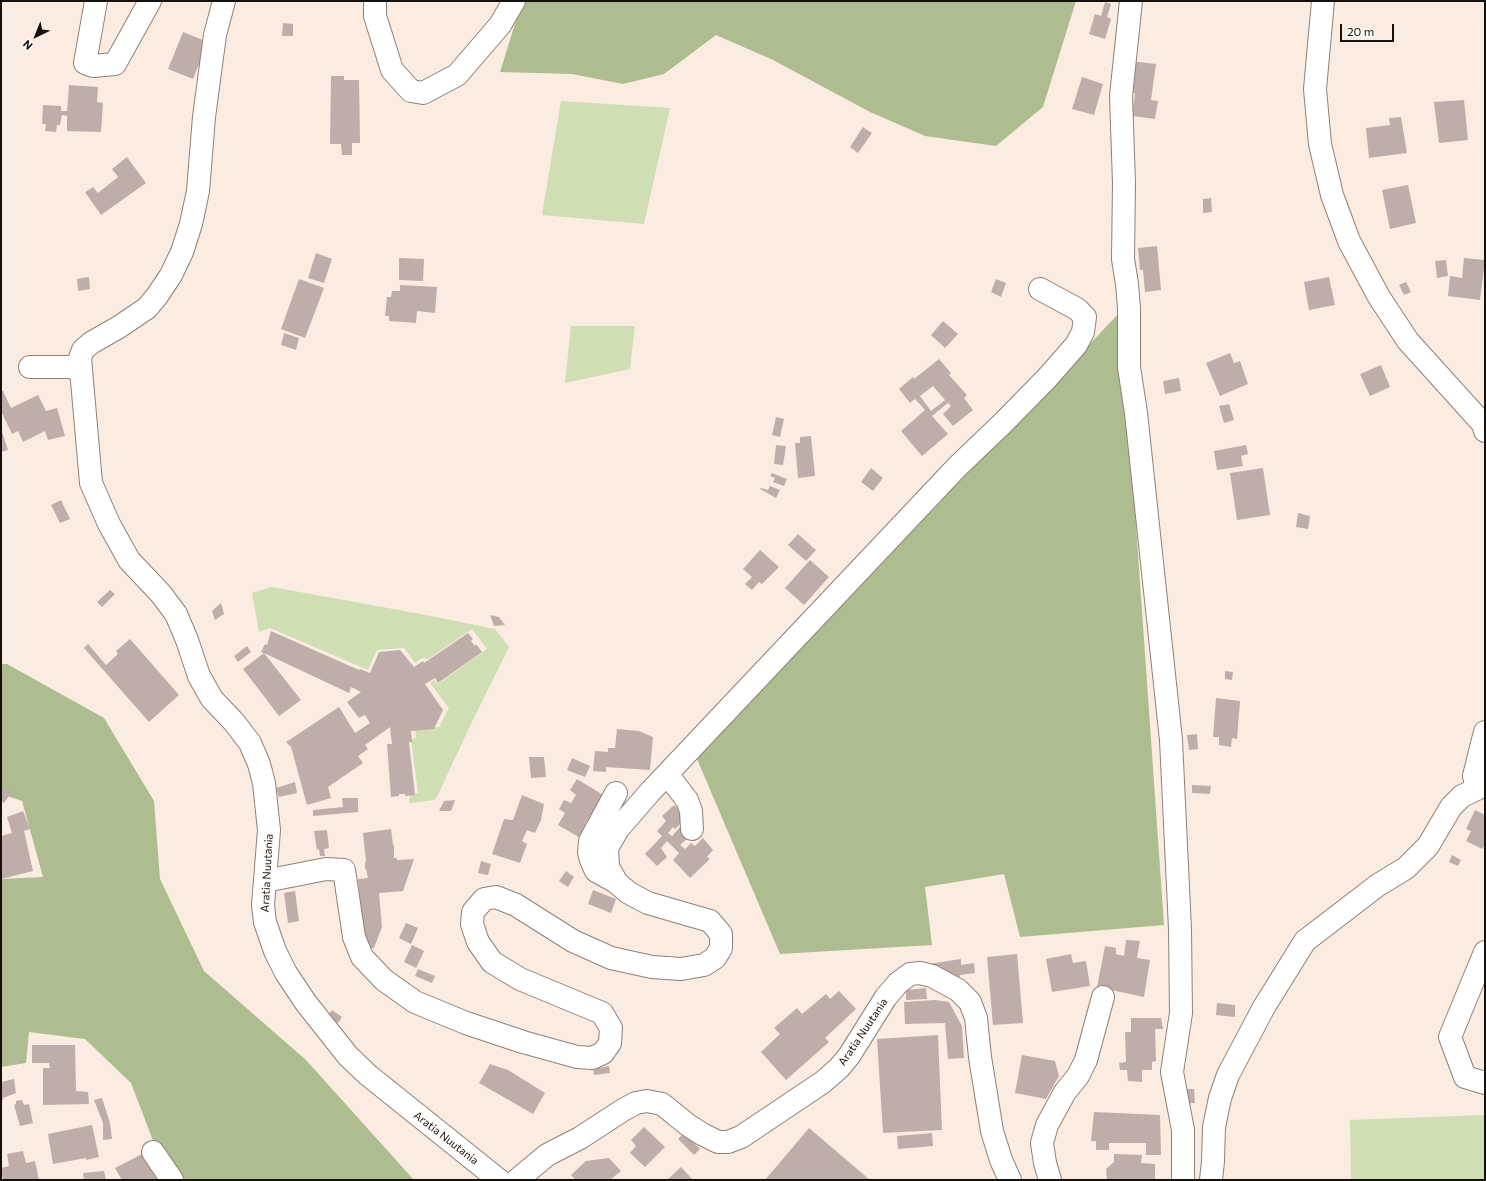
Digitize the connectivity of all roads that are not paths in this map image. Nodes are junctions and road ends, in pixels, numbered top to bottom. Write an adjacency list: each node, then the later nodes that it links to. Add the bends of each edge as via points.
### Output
1 (96, 1): 2 (street, via 85,63 93,66 115,64)
2 (150, 1)
3 (224, 1): 10 (street, Aratia Nuutania, via 215,35 204,117 198,191 182,252 158,296 147,308 83,350)
4 (375, 1): 5 (street, via 375,16 392,70 411,90 423,93 457,75 500,25)
5 (514, 1)
6 (1131, 1): 28 (street, via 1121,96 1123,259 1129,308 1128,367 1136,413 1171,740 1180,929 1181,1013 1172,1072 1183,1130)
7 (1323, 1): 11 (street, via 1315,89 1320,144 1332,195 1349,241 1379,297 1408,341 1482,424)
8 (1040, 289): 13 (street, via 1077,308 1085,317 1083,332 1076,345 1004,422 957,466)
9 (30, 367): 10 (street, via 72,367)
10 (80, 372): 17 (street, Aratia Nuutania, via 91,483 109,524 129,560 176,614 199,676 212,699 250,743 259,764 264,783 269,830)
11 (1485, 431)
12 (1485, 732): 14 (street, via 1474,776)
13 (668, 774): 16 (street, via 687,800); 18 (street, via 618,829 607,848 608,867)
14 (1481, 792): 29 (street, via 1462,796 1451,807 1428,846 1406,868 1305,941 1264,1007 1228,1075 1214,1127)
15 (616, 794): 18 (street, via 590,841 589,852 596,871)
16 (692, 830)
17 (265, 881): 18 (street, via 326,869 344,870 354,937 362,957 384,980 415,1002 466,1023 523,1042 577,1057 592,1058 602,1053 610,1043 611,1028 602,1013 520,980 492,962 478,942 472,924 473,912 484,899 496,898 516,905 574,941 611,958 652,967 681,969 704,965 715,958 721,948 721,934 710,921 648,903); 24 (street, Aratia Nuutania, via 263,905 270,940 286,973 348,1056)
18 (617, 883)
19 (1485, 952): 21 (street, via 1450,1037 1465,1077)
20 (1103, 997): 27 (street, via 1086,1060 1078,1076 1064,1092 1047,1125 1042,1142)
21 (1485, 1083)
22 (152, 1152): 23 (street)
23 (172, 1180)
24 (499, 1180)
25 (517, 1180): 26 (street, Aratia Nuutania, via 547,1155 580,1138 623,1110 647,1100 662,1104 702,1134 718,1142 728,1142 741,1137 823,1082 839,1068 886,997 910,974 920,973 932,976 958,990 970,1002 976,1018 992,1131)
26 (1010, 1180)
27 (1050, 1180)
28 (1183, 1180)
29 (1211, 1180)

